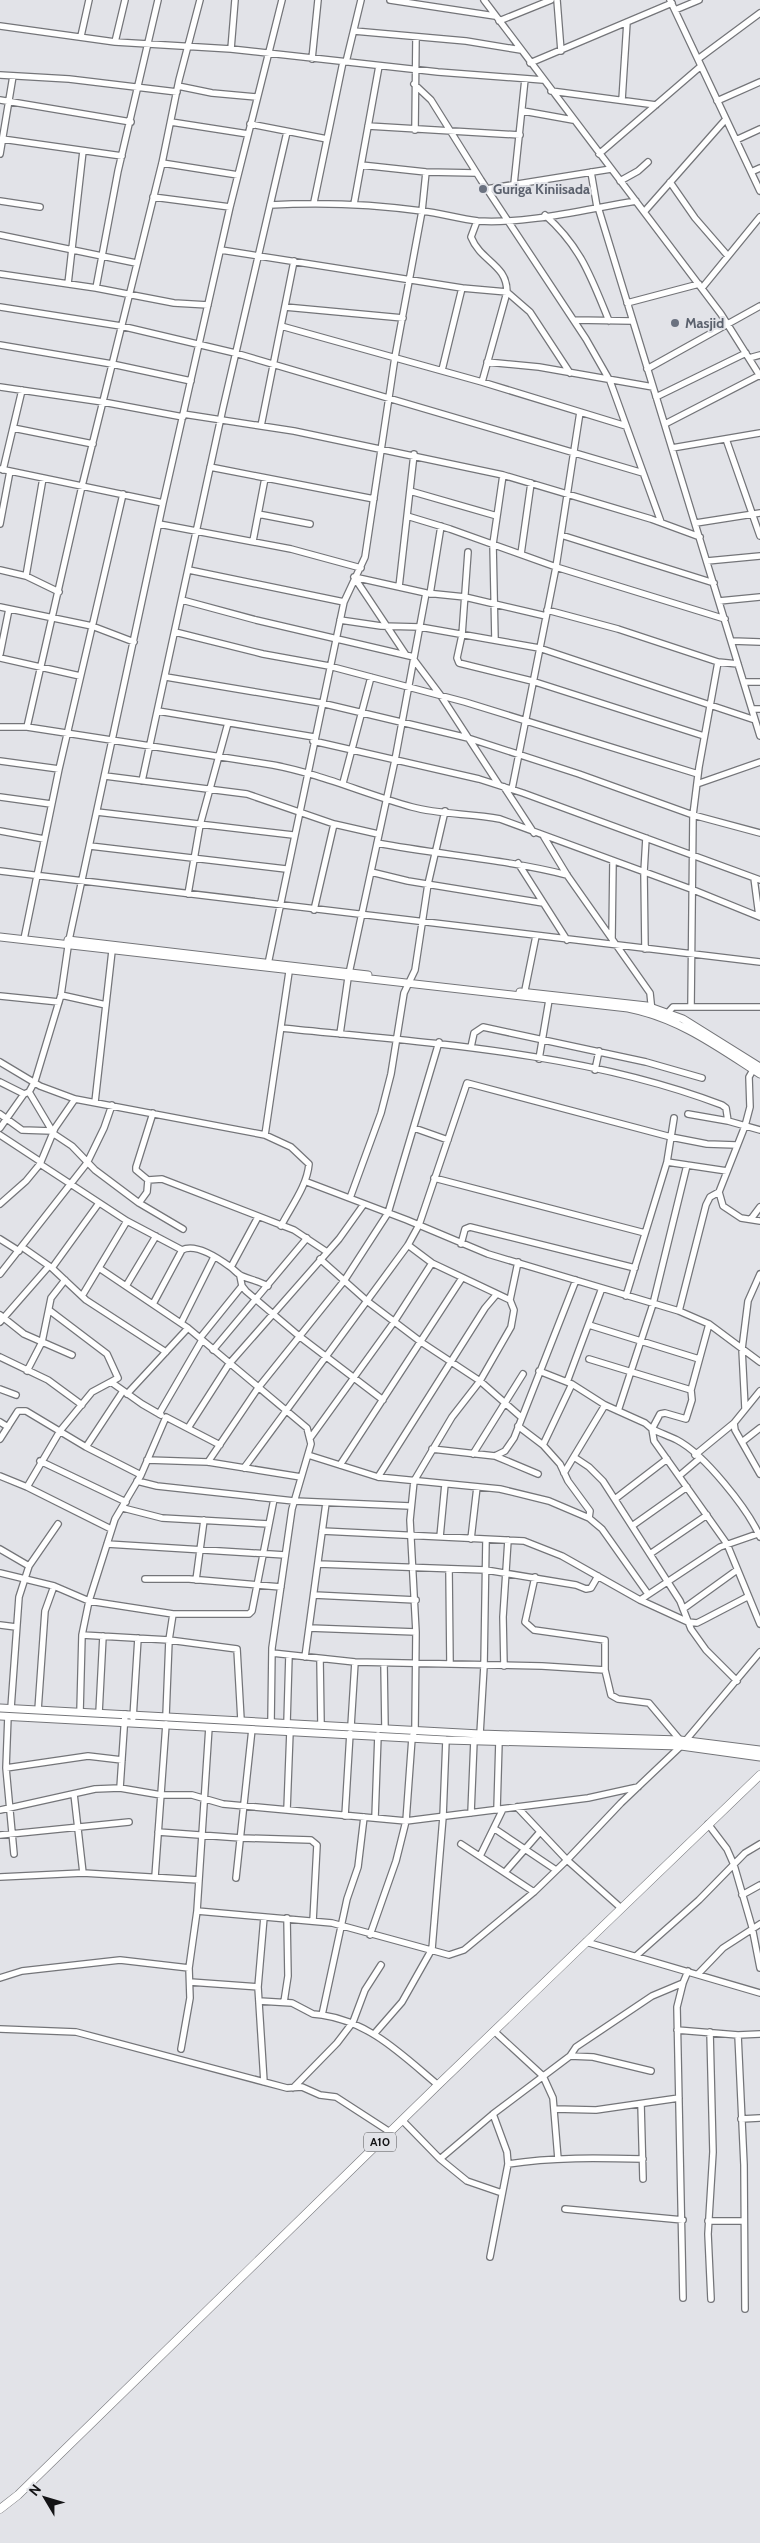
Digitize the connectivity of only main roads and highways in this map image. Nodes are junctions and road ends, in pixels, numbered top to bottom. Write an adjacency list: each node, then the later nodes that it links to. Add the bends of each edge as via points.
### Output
1 (0, 932): 3 (main road)
2 (0, 937): 3 (main road)
3 (25, 937): 4 (main road)
4 (69, 943): 5 (main road); 5 (main road, via 289,972)
5 (349, 975): 6 (main road)
6 (524, 995): 7 (main road); 7 (main road, via 629,1003)
7 (652, 1011): 8 (main road, via 696,1026)
8 (758, 1070)
9 (0, 1708): 11 (main road, via 99,1713)
10 (4, 1716): 11 (main road)
11 (124, 1718): 12 (main road)
12 (166, 1720): 13 (main road, via 241,1720); 13 (main road, via 252,1729)
13 (351, 1730): 14 (main road, via 415,1730); 14 (main road, via 446,1740)
14 (682, 1743): 15 (main road); 16 (main road)
15 (760, 1750)
16 (760, 1757)
17 (760, 1775): 18 (highway, A10)
18 (0, 2509)

